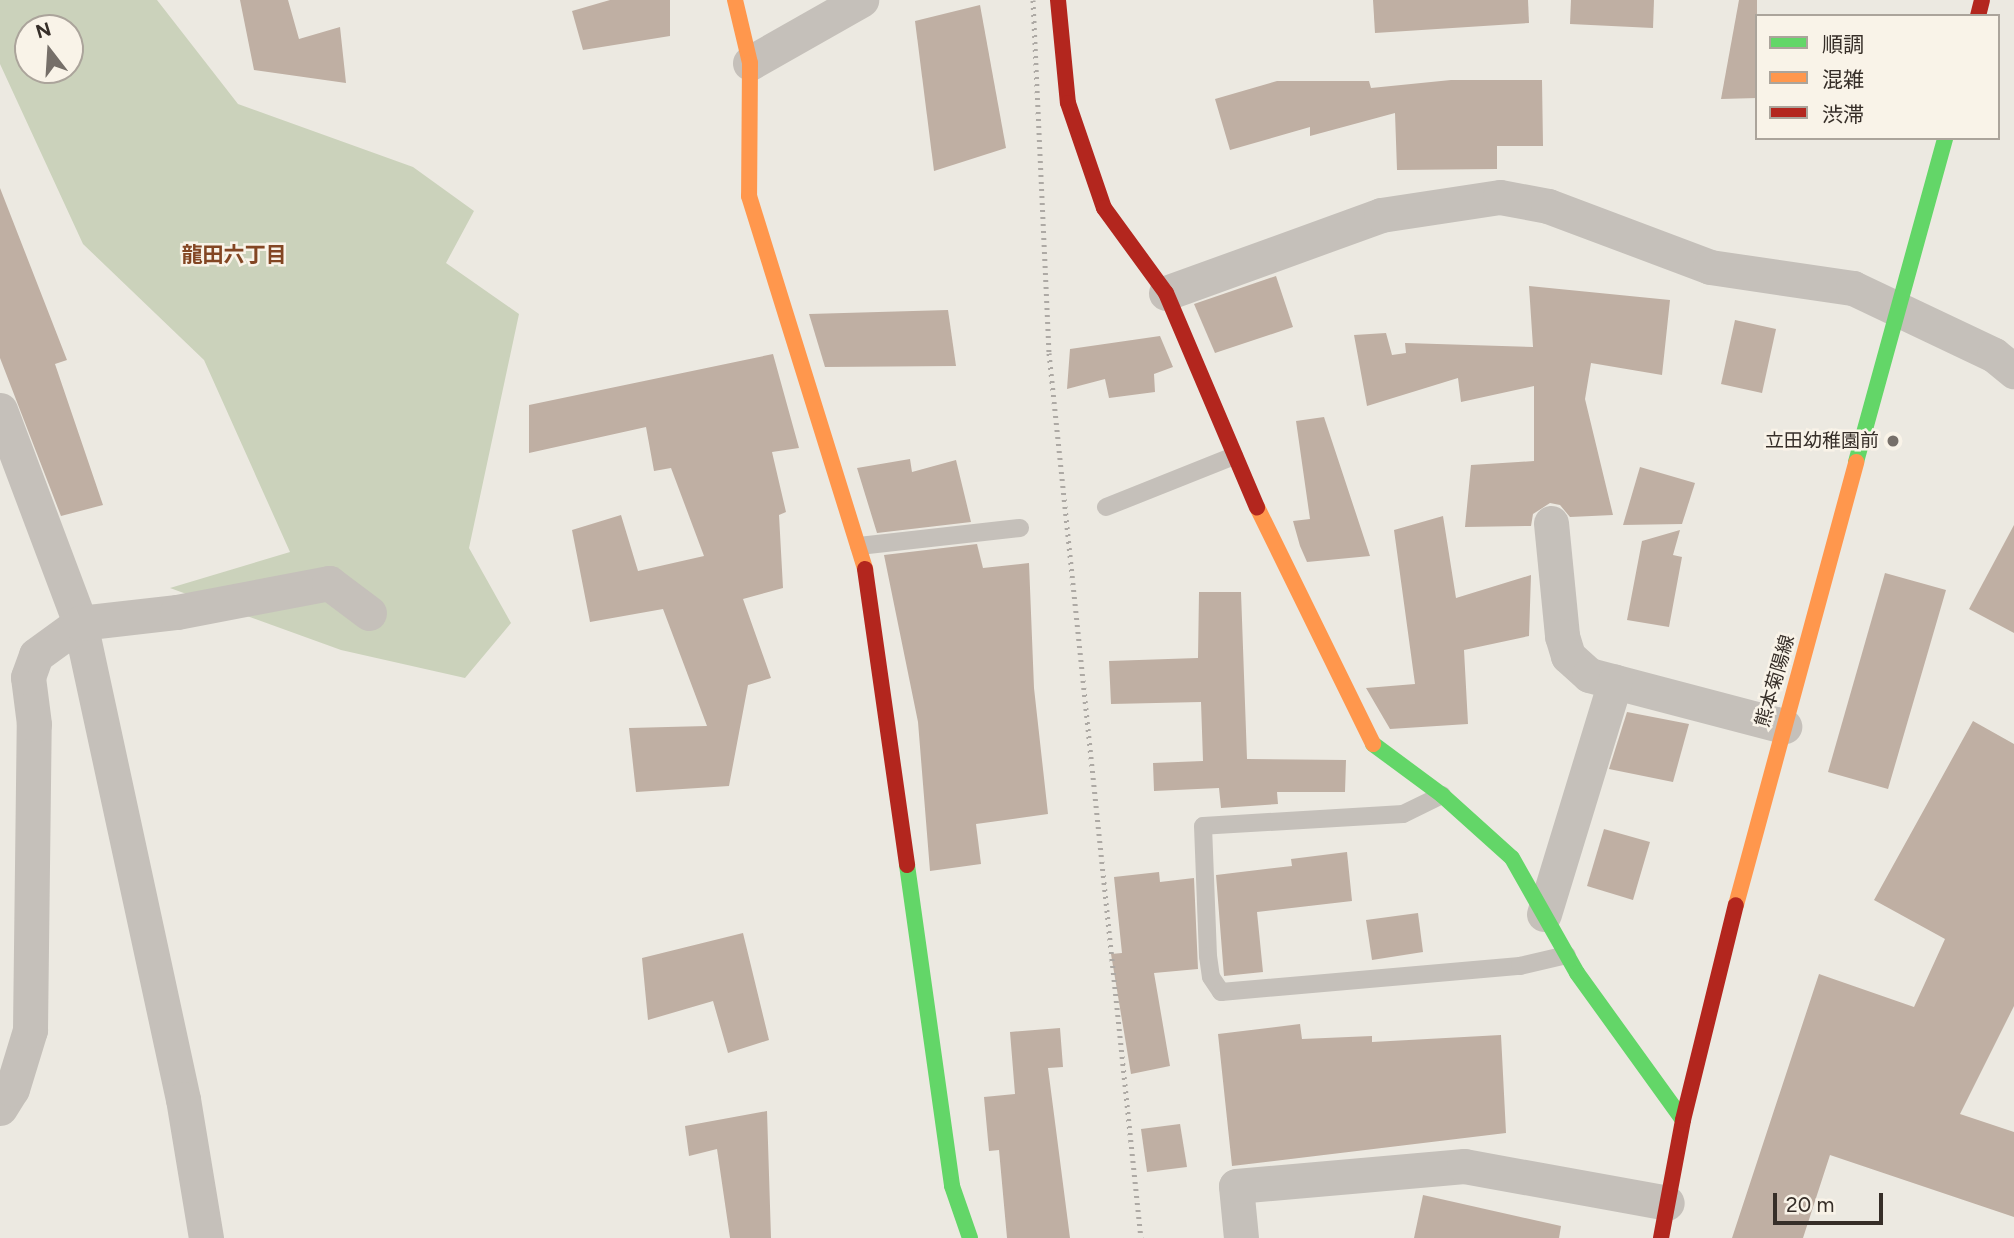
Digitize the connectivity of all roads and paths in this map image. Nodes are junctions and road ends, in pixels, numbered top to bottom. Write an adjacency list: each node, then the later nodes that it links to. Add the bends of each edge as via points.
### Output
1 (735, 0): 4 (street)
2 (861, 0): 4 (street)
3 (1058, 0): 6 (street, via 1068,103 1104,208)
4 (750, 63): 14 (street, via 749,196)
5 (1944, 140): 7 (street, 熊本菊陽線)
6 (1166, 293): 7 (street, via 1381,215 1500,197 1548,206 1710,267 1853,288); 10 (street)
7 (1900, 307): 8 (street); 18 (street, 熊本菊陽線)
8 (2014, 371)
9 (0, 410): 16 (street)
10 (1234, 456): 11 (lane); 19 (street, via 1366,739)
11 (1106, 507)
12 (1551, 523): 17 (street, via 1568,656 1589,675)
13 (1020, 528): 14 (lane)
14 (859, 546): 26 (street, via 950,1172)
15 (369, 612): 16 (street, via 329,583 177,612)
16 (80, 623): 22 (street, via 36,655 28,677 34,724 30,1030 12,1089); 25 (street, via 183,1099)
17 (1615, 682): 18 (street); 20 (street)
18 (1784, 726): 23 (street, 熊本菊陽線)
19 (1442, 795): 20 (street, via 1512,858); 21 (lane, via 1403,814 1203,826 1208,956 1221,992 1520,966)
20 (1544, 915): 21 (street)
21 (1567, 955): 23 (street)
22 (0, 1108)
23 (1683, 1120): 24 (street, 熊本菊陽線)
24 (1667, 1203): 27 (street, via 1464,1166 1236,1186); 28 (street, 熊本菊陽線)
25 (206, 1238)
26 (970, 1238)
27 (1241, 1238)
28 (1661, 1238)

